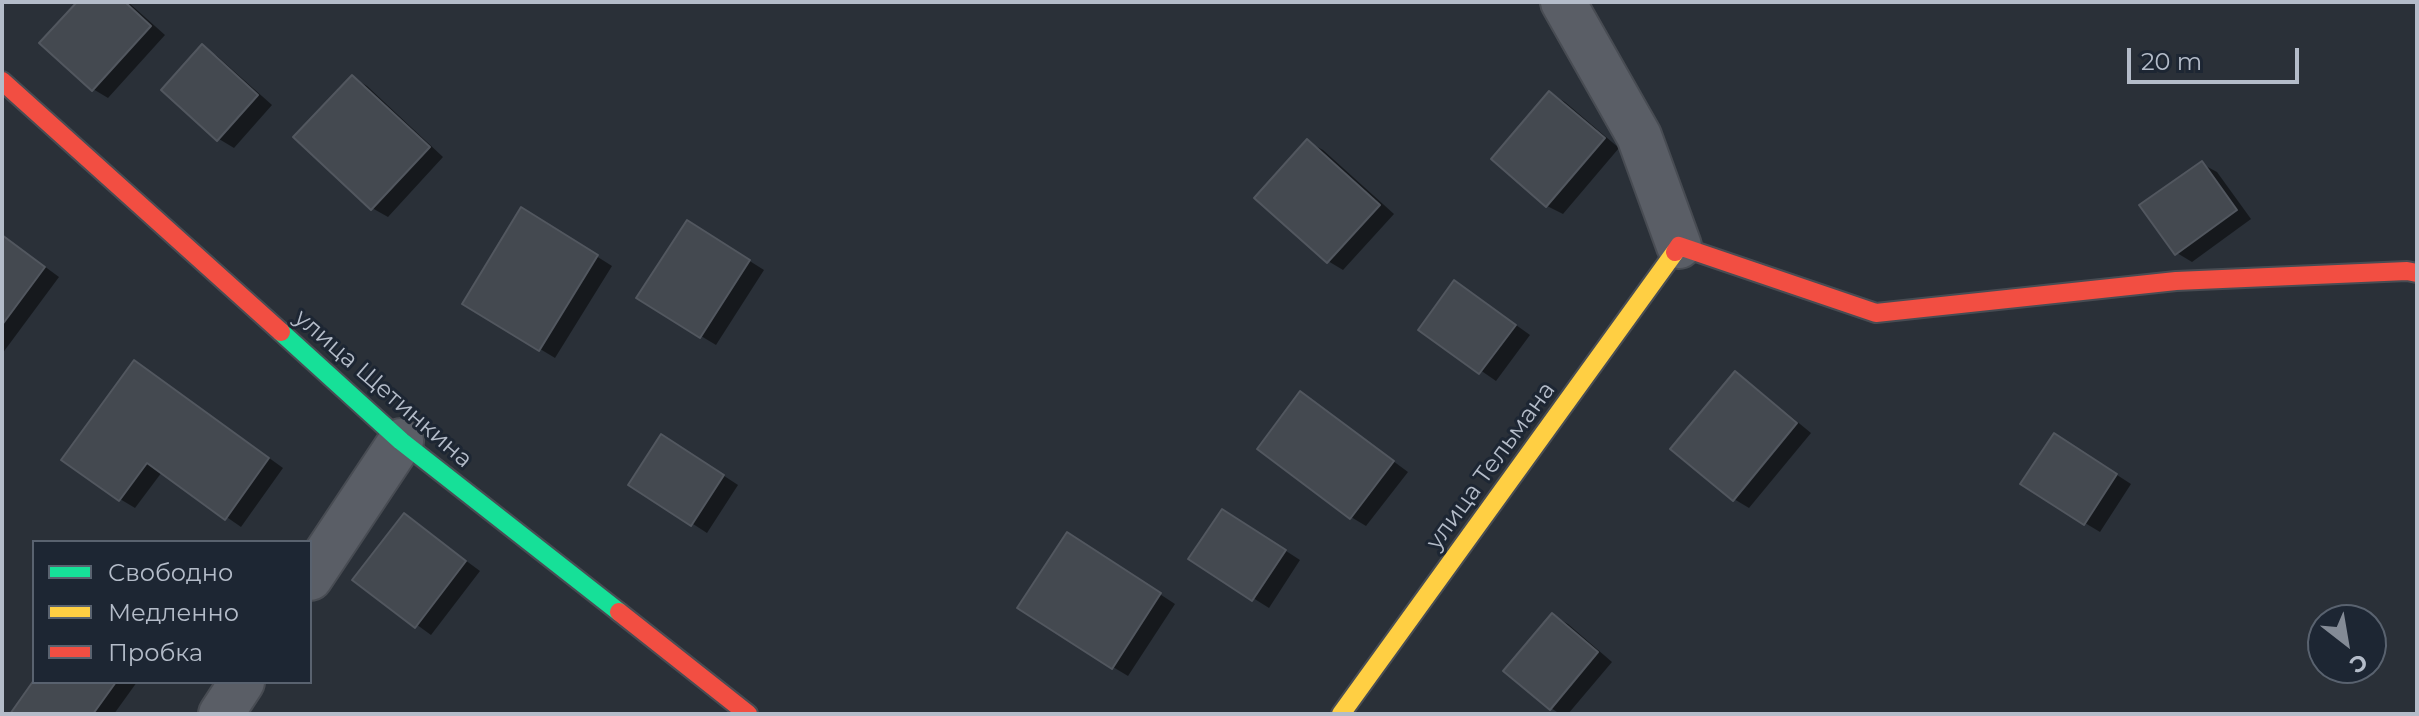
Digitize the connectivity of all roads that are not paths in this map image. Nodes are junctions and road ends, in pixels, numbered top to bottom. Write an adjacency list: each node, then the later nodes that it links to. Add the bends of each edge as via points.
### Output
1 (1563, 2): 3 (street, via 1639,136)
2 (2, 81): 5 (street, улица Щетинкина)
3 (1679, 246): 4 (street, via 1876,313 2176,281); 10 (street, улица Тельмана)
4 (2417, 273)
5 (401, 441): 6 (street); 9 (street, улица Щетинкина)
6 (312, 575)
7 (241, 684): 8 (street)
8 (221, 714)
9 (748, 714)
10 (1341, 714)

